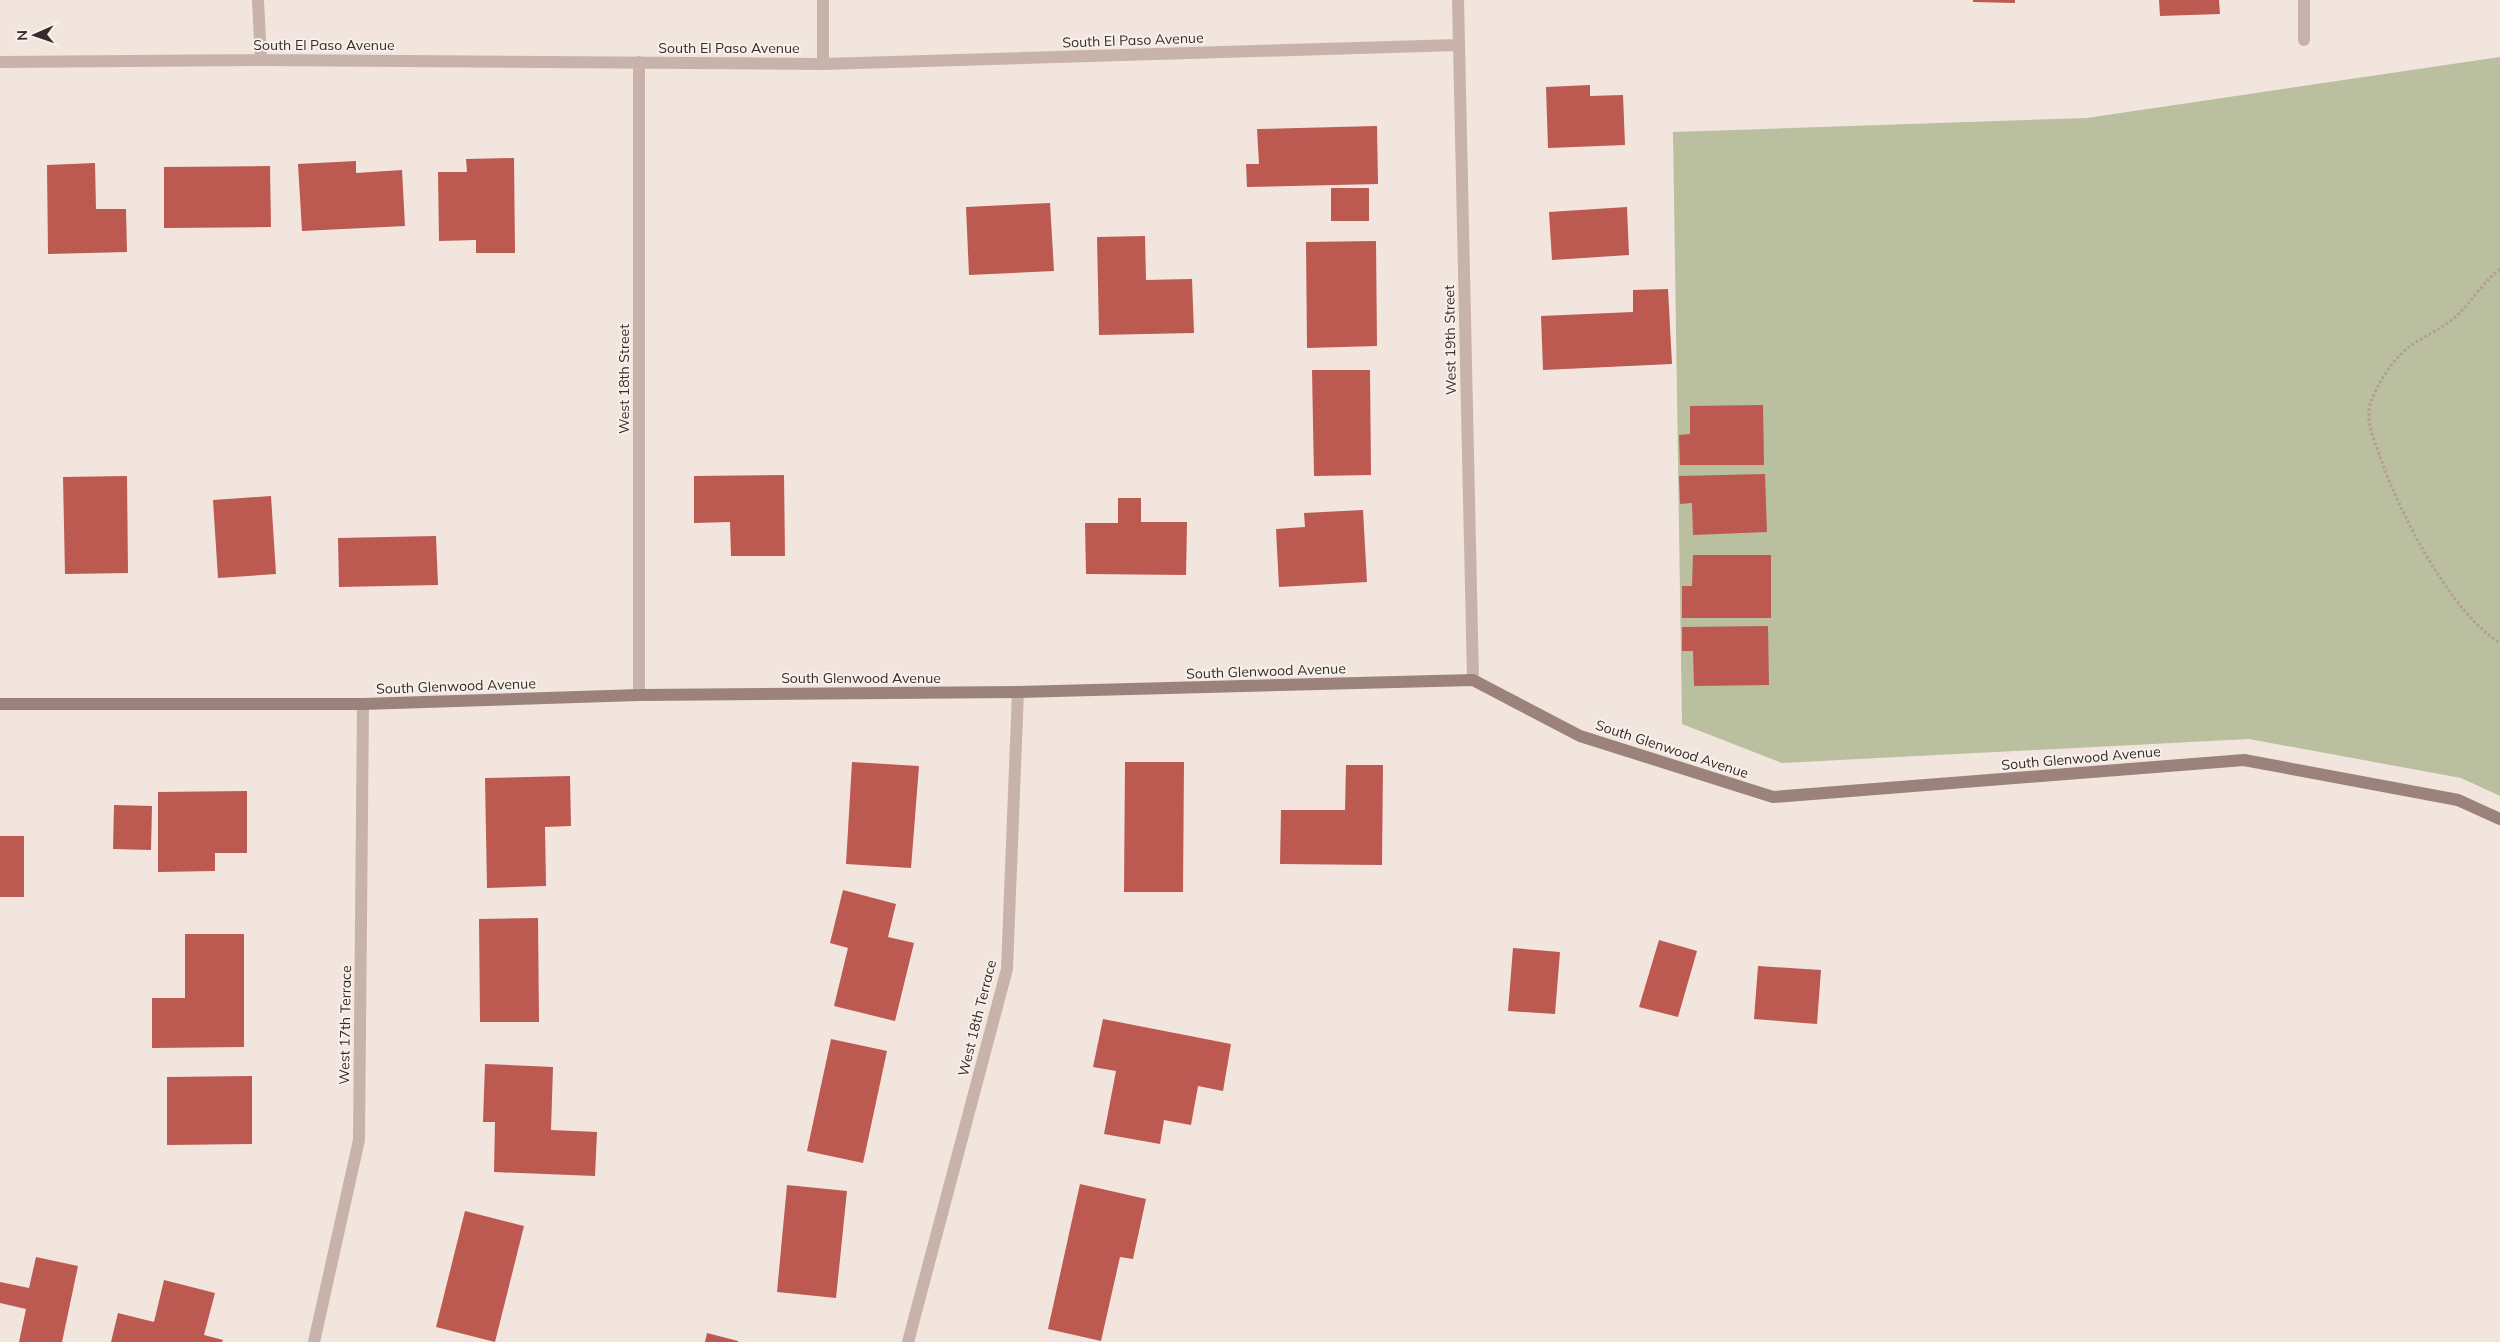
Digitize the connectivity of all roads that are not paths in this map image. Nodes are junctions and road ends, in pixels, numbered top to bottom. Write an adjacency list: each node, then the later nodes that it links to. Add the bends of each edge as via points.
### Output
1 (258, 0): 7 (street)
2 (823, 0): 10 (street)
3 (1458, 0): 6 (street, West 19th Street)
4 (2304, 0): 5 (street)
5 (2304, 40)
6 (1458, 46): 10 (street, South El Paso Avenue); 11 (street, West 19th Street)
7 (261, 60): 8 (street, South El Paso Avenue); 9 (street, South El Paso Avenue)
8 (0, 62)
9 (639, 62): 10 (street, South El Paso Avenue); 13 (street, West 18th Street)
10 (823, 64)
11 (1473, 680): 12 (street, South Glenwood Avenue); 16 (street, South Glenwood Avenue, via 1580,736 1773,797 2244,760 2458,800)
12 (1018, 692): 13 (street, South Glenwood Avenue); 18 (street, West 18th Terrace, via 1006,970)
13 (639, 695): 15 (street, South Glenwood Avenue)
14 (0, 704): 15 (street, South Glenwood Avenue)
15 (363, 704): 17 (street, West 17th Terrace, via 359,1140)
16 (2500, 818)
17 (314, 1342)
18 (908, 1342)

